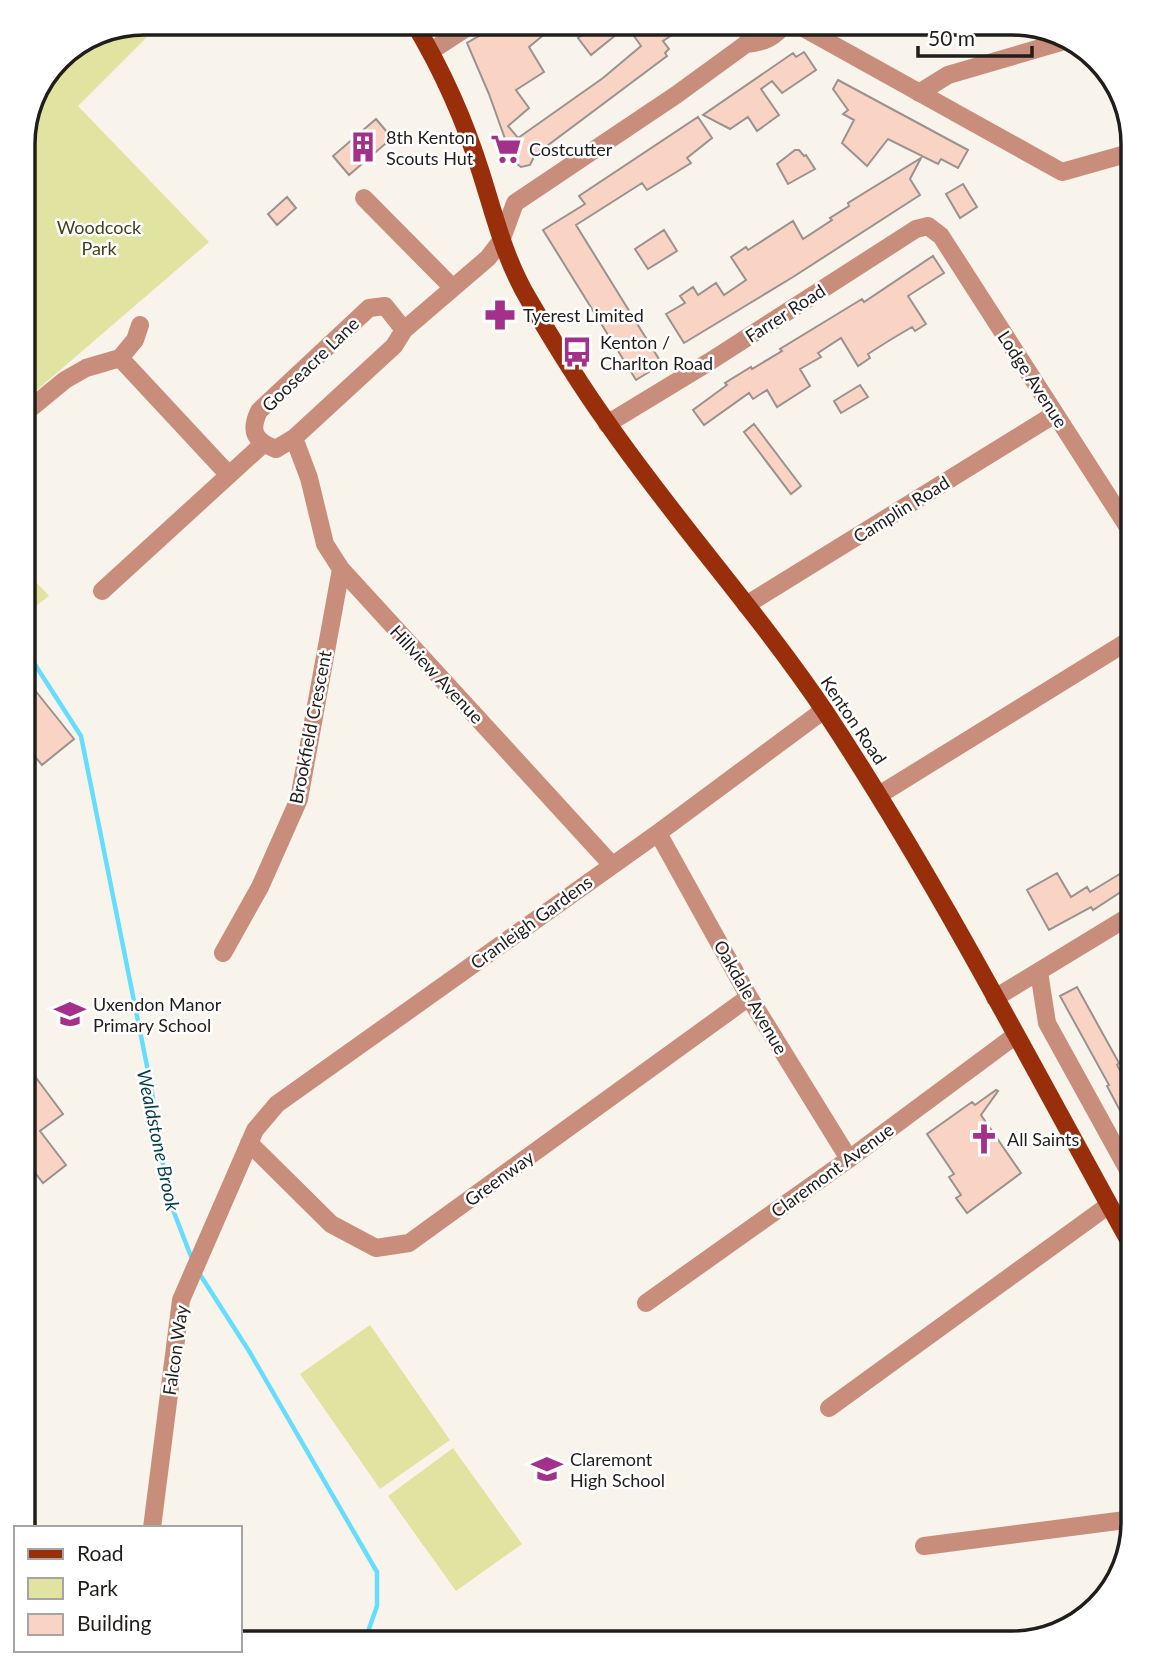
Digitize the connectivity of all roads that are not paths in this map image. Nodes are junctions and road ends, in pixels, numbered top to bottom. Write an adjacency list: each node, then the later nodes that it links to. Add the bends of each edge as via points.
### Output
1 (421, 35): 8 (main road, Kenton Road)
2 (456, 35): 8 (street)
3 (751, 35): 6 (street)
4 (774, 35): 6 (street, via 764,42)
5 (816, 35): 9 (street)
6 (746, 44): 13 (street, via 515,203)
7 (1053, 44): 9 (street, via 948,75)
8 (431, 51): 13 (main road, Kenton Road, via 481,173)
9 (919, 93): 10 (street, via 1062,172)
10 (1121, 155)
11 (364, 198): 14 (street)
12 (928, 226): 19 (street, Lodge Avenue, via 941,236); 20 (street, Farrer Road, via 916,229)
13 (501, 241): 14 (street); 20 (main road, Kenton Road, via 515,277)
14 (452, 287): 16 (street)
15 (139, 325): 17 (street, via 135,340)
16 (404, 330): 21 (street, via 394,346); 22 (street, Gooseacre Lane, via 386,306 369,307 259,411 254,433)
17 (120, 358): 18 (street, via 86,368); 24 (street)
18 (35, 405)
19 (1055, 414): 25 (street, Lodge Avenue); 28 (street, Camplin Road)
20 (607, 424): 28 (main road, Kenton Road)
21 (294, 438): 22 (street); 23 (street, Hillview Avenue)
22 (270, 447): 23 (street); 24 (street)
23 (301, 462): 26 (street, Hillview Avenue, via 325,544)
24 (228, 474): 27 (street)
25 (1121, 516)
26 (341, 569): 33 (street, Hillview Avenue); 35 (street, Brookfield Crescent, via 299,799 260,887)
27 (102, 591)
28 (746, 605): 30 (main road, Kenton Road)
29 (1121, 645): 31 (street)
30 (824, 710): 31 (main road, Kenton Road); 32 (street, Cranleigh Gardens)
31 (879, 795): 38 (main road, Kenton Road)
32 (659, 833): 33 (street, Cranleigh Gardens); 37 (street, Oakdale Avenue)
33 (612, 865): 40 (street, Cranleigh Gardens, via 277,1104)
34 (1121, 921): 36 (street)
35 (223, 953)
36 (1039, 972): 38 (street); 41 (street, via 1047,1023)
37 (749, 997): 40 (street, Greenway, via 409,1243 376,1248 331,1224); 42 (street, Oakdale Avenue)
38 (995, 998): 39 (main road, Kenton Road)
39 (1016, 1035): 42 (street, Claremont Avenue); 43 (main road, Kenton Road)
40 (249, 1143): 48 (street, Falcon Way, via 181,1300)
41 (1121, 1157)
42 (849, 1159): 45 (street, Claremont Avenue)
43 (1109, 1205): 44 (main road, Kenton Road); 46 (street)
44 (1121, 1226)
45 (646, 1303)
46 (829, 1408)
47 (1121, 1521): 49 (street)
48 (152, 1526)
49 (924, 1546)

